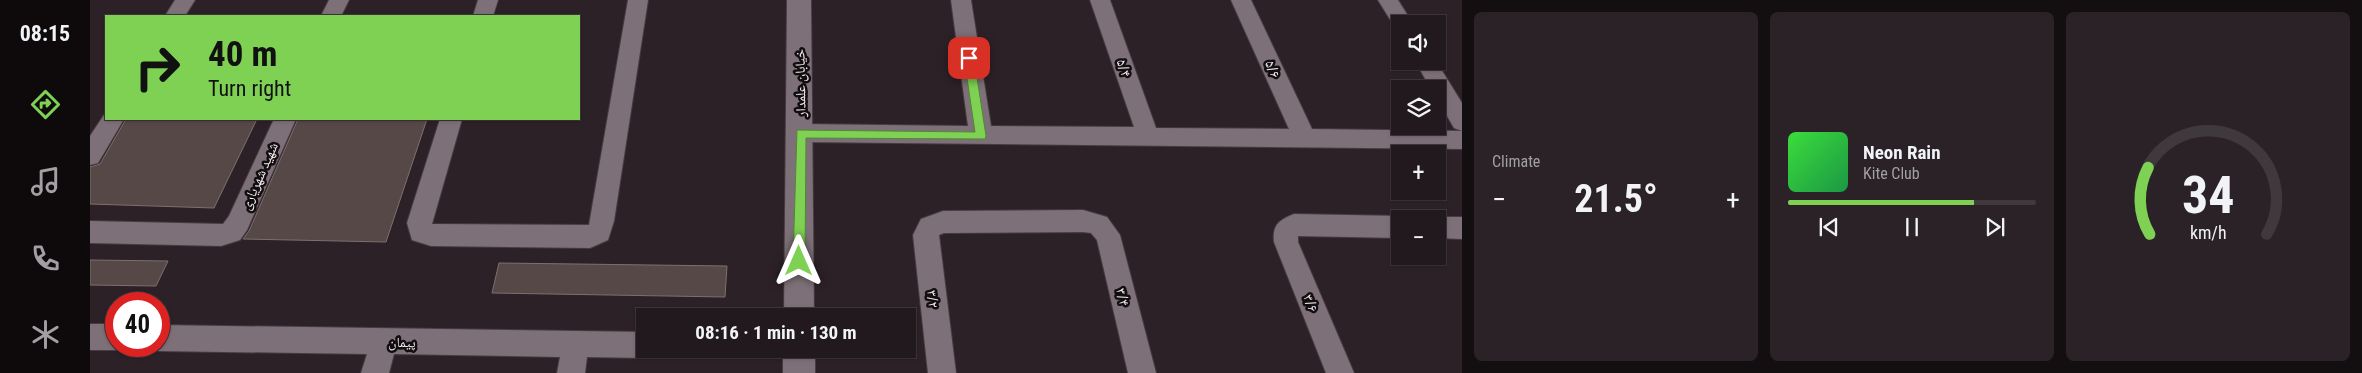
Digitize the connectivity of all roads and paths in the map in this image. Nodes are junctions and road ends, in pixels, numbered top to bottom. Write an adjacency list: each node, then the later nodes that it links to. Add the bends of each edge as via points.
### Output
1 (185, 0): 10 (street)
2 (339, 0): 11 (street)
3 (488, 0): 12 (street)
4 (638, 0): 17 (street, via 599,232 590,237 431,235 421,232 419,223)
5 (799, 0): 19 (street, خیابان علمدار)
6 (960, 0): 20 (street)
7 (1100, 0): 21 (street, ۵/۴)
8 (1242, 0): 22 (street, ۵/۶)
9 (1388, 0): 13 (street)
10 (176, 15)
11 (332, 15)
12 (483, 15)
13 (1397, 15)
14 (1430, 70): 18 (street)
15 (112, 120): 24 (street)
16 (285, 120): 29 (street, شهید شهریاری, via 231,232 221,235)
17 (451, 120)
18 (1462, 122)
19 (800, 133): 20 (street); 30 (street, خیابان علمدار)
20 (981, 136): 21 (street)
21 (1148, 136): 22 (street)
22 (1304, 139): 23 (street)
23 (1462, 140)
24 (90, 156)
25 (1098, 224): 41 (street, ۳/۲, via 1083,221 943,222 930,227 925,235); 42 (street, ۳/۴, via 1108,235)
26 (1391, 227): 43 (street, ۳/۶, via 1294,225 1285,231 1286,242)
27 (1446, 228): 28 (street)
28 (1462, 228)
29 (90, 232)
30 (799, 308)
31 (90, 337): 32 (street)
32 (105, 337)
33 (170, 338): 34 (street, پیمان)
34 (384, 342): 35 (street, پیمان); 38 (street)
35 (576, 344): 36 (street, پیمان); 39 (street)
36 (636, 345)
37 (799, 358): 40 (street)
38 (375, 373)
39 (571, 373)
40 (799, 373)
41 (942, 373)
42 (1142, 373)
43 (1340, 373)

